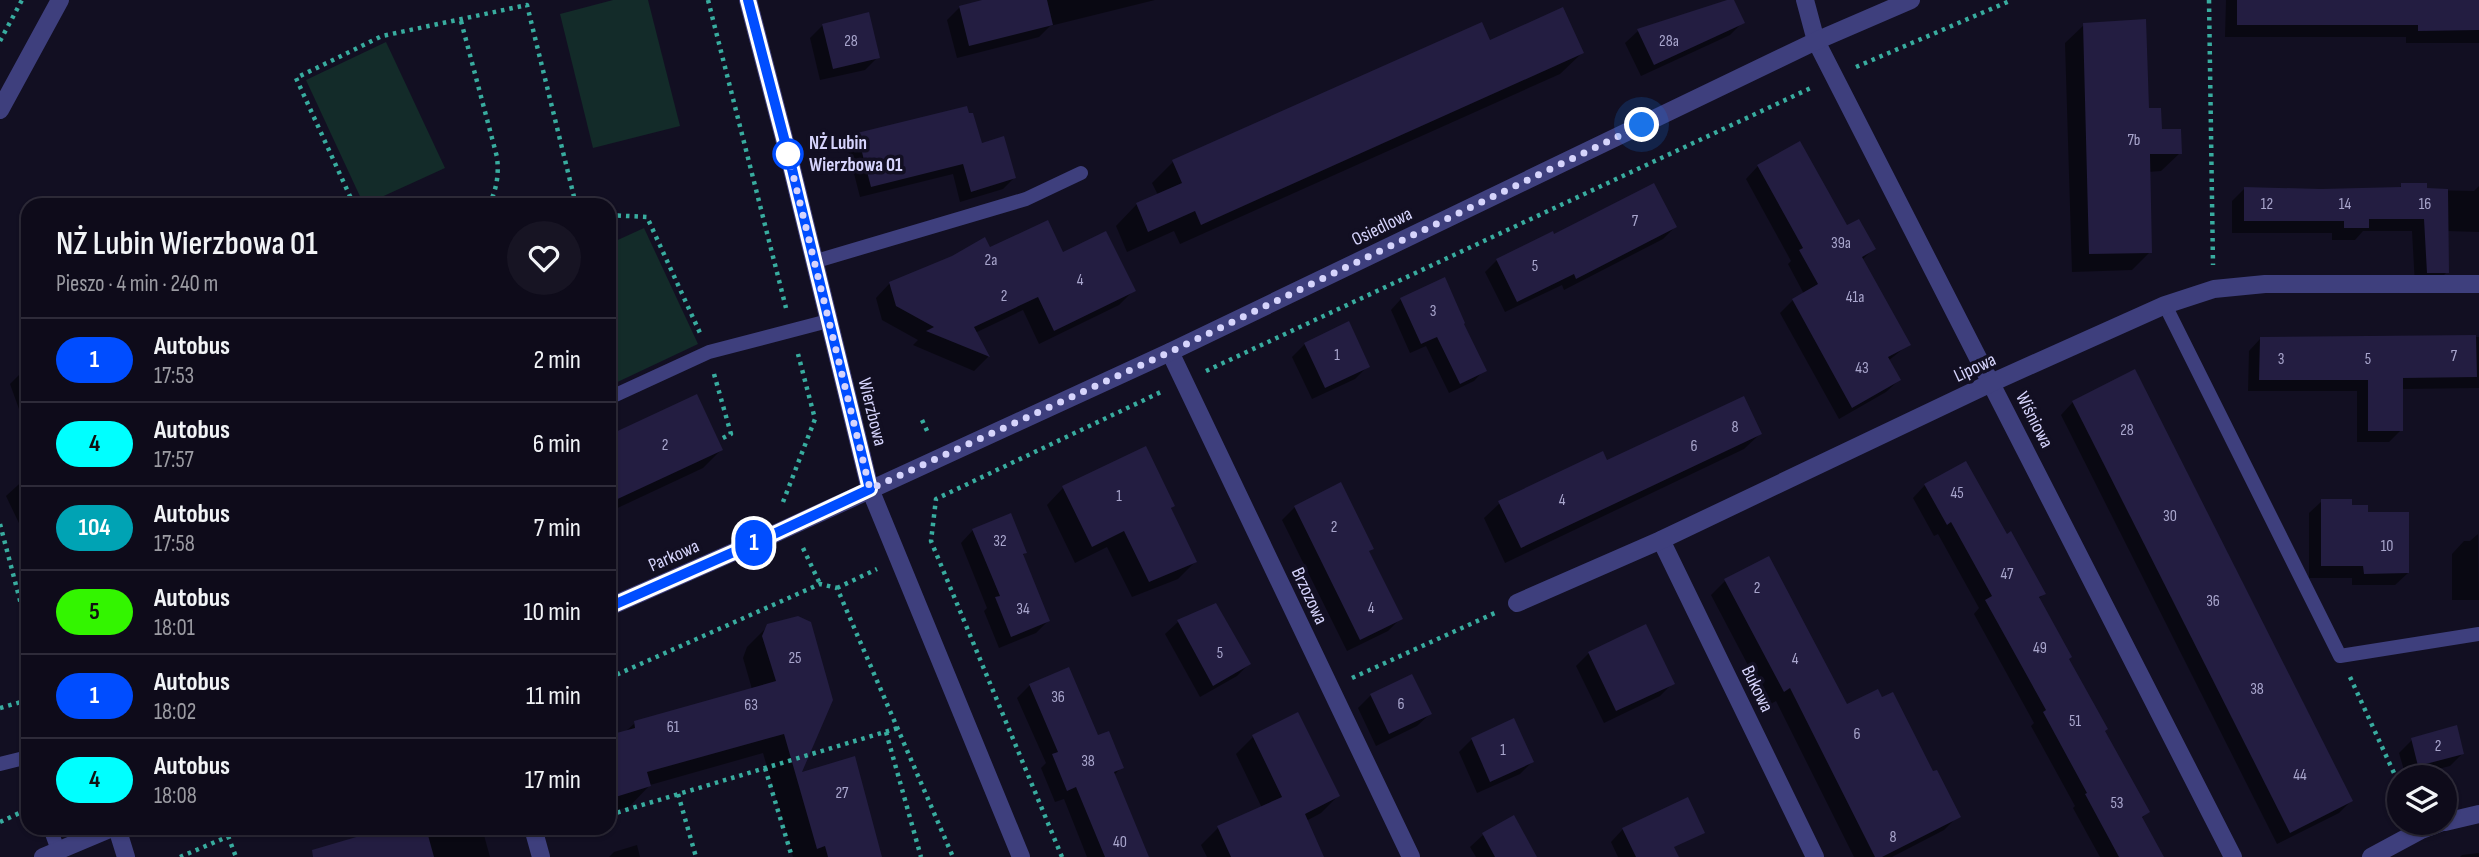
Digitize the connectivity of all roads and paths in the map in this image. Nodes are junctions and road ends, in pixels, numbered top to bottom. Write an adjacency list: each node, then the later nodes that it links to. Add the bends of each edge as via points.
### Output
1 (22, 0): 9 (path)
2 (60, 0): 12 (street)
3 (748, 0): 18 (street, Wierzbowa)
4 (1805, 0): 10 (street, Wiśniowa)
5 (1911, 0): 10 (street, Osiedlowa)
6 (2012, 0): 11 (path)
7 (2209, 0): 20 (path)
8 (461, 20): 14 (path, via 382,36 296,78); 15 (path, via 497,157 499,174); 16 (path, via 527,5)
9 (0, 41)
10 (1816, 41): 11 (street, Wiśniowa); 24 (street, Osiedlowa)
11 (1834, 77): 25 (path); 26 (street, Wiśniowa)
12 (0, 110)
13 (1081, 173): 18 (lane, via 1026,199)
14 (351, 198)
15 (492, 198)
16 (574, 198)
17 (616, 216): 23 (path, via 647,218)
18 (813, 262): 22 (street, Wierzbowa)
19 (2479, 284): 20 (street, Lipowa, via 2265,284)
20 (2214, 289): 21 (street, Lipowa)
21 (2165, 305): 26 (street, Lipowa); 36 (lane)
22 (828, 321): 23 (lane); 29 (street, Wierzbowa)
23 (709, 352): 27 (lane); 28 (path, via 731,434)
24 (1170, 352): 25 (street, Brzozowa); 29 (street, Osiedlowa)
25 (1184, 381): 38 (street, Brzozowa); 69 (path, via 936,499 931,541)
26 (1991, 383): 31 (street, Lipowa); 72 (street, Wiśniowa)
27 (616, 395)
28 (719, 440)
29 (870, 489): 34 (street, Parkowa); 68 (street, Wierzbowa)
30 (0, 524): 33 (path)
31 (1661, 540): 32 (street, Lipowa); 71 (street, Bukowa)
32 (1517, 603): 38 (path)
33 (21, 604)
34 (616, 604)
35 (2479, 634): 36 (lane)
36 (2340, 656): 45 (path)
37 (616, 675): 41 (path, via 820,584 837,589)
38 (1330, 688): 70 (street, Brzozowa)
39 (21, 702): 40 (path)
40 (0, 708)
41 (898, 728): 42 (path); 67 (path)
42 (886, 732): 46 (path); 66 (path)
43 (21, 759): 44 (lane)
44 (0, 764)
45 (2390, 765)
46 (765, 768): 47 (path); 65 (path)
47 (678, 794): 49 (path); 64 (path)
48 (21, 812): 52 (path)
49 (616, 813)
50 (2479, 814): 51 (street)
51 (2457, 819)
52 (0, 822)
53 (50, 835): 59 (lane)
54 (98, 835): 59 (street)
55 (118, 835): 60 (street)
56 (535, 835): 63 (street)
57 (2412, 835): 73 (street)
58 (228, 836): 61 (path); 62 (path)
59 (50, 854)
60 (126, 857)
61 (180, 857)
62 (236, 857)
63 (541, 857)
64 (695, 857)
65 (792, 857)
66 (921, 857)
67 (953, 857)
68 (1021, 857)
69 (1062, 857)
70 (1411, 857)
71 (1815, 857)
72 (2233, 857)
73 (2371, 857)

